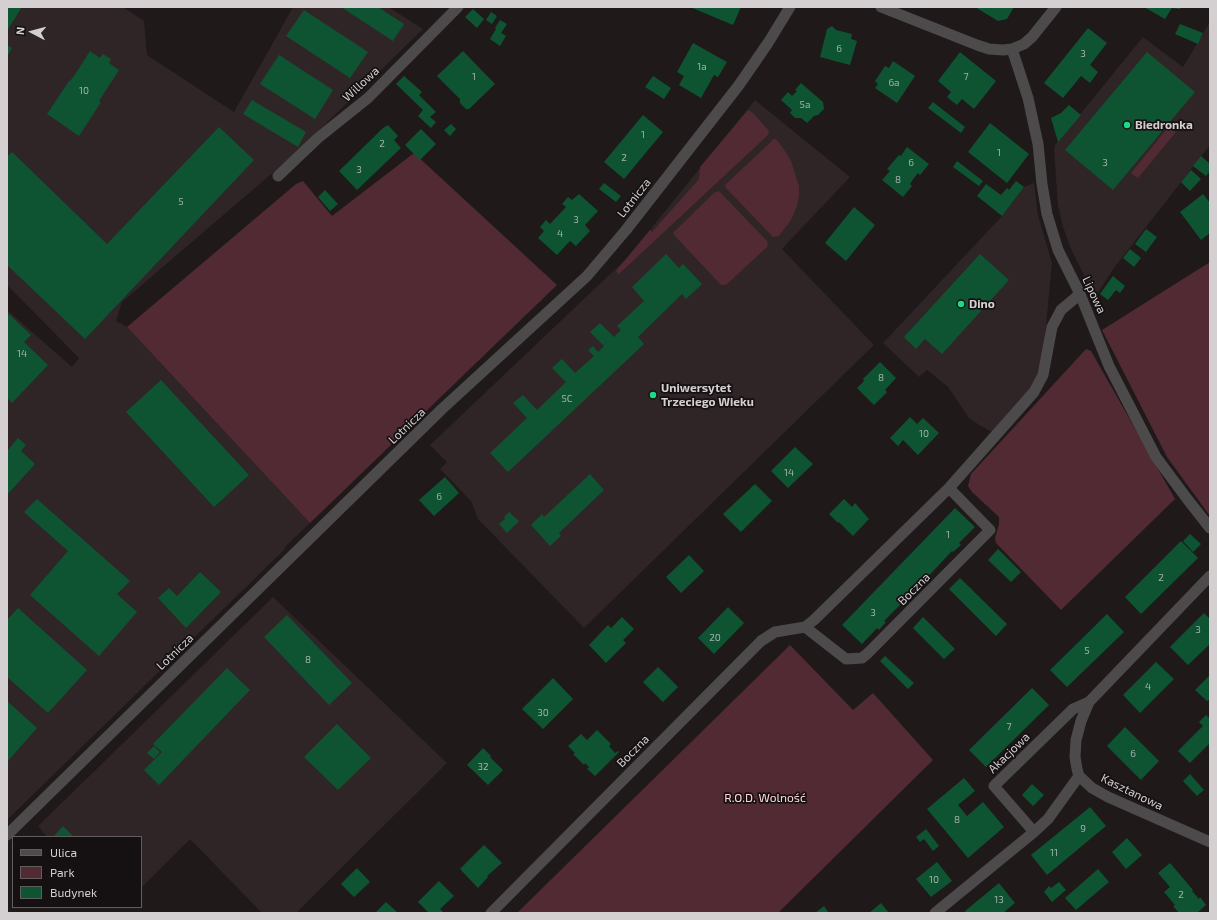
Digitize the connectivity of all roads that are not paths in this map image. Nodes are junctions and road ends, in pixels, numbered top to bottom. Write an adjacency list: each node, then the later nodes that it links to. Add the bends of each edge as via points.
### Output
1 (458, 7): 6 (street, Willowa, via 368,98 318,138)
2 (790, 7): 15 (street, Lotnicza, via 739,84 626,230 587,276 442,409)
3 (881, 7): 5 (street, via 989,49)
4 (1056, 7): 5 (street, via 1032,37)
5 (1012, 49): 7 (street, Lipowa, via 1028,98 1038,144 1047,214 1058,250)
6 (278, 176)
7 (1080, 294): 8 (street, Boczna, via 1062,310 1052,327 1043,375 1034,392); 9 (street, Lipowa, via 1110,366 1156,457)
8 (949, 488): 11 (street, Boczna, via 823,613); 11 (street, Boczna, via 990,530 868,653 862,658 846,660)
9 (1210, 528)
10 (1210, 576): 12 (street, Akacjowa)
11 (805, 627): 17 (street, Boczna, via 775,632 761,641)
12 (1089, 702): 13 (street, Akacjowa, via 1076,740 1075,757); 14 (street, Akacjowa, via 1073,709 994,786)
13 (1079, 776): 14 (street, via 1048,819); 16 (street, Kasztanowa, via 1092,788 1108,797)
14 (1034, 832): 18 (street)
15 (7, 835)
16 (1210, 842)
17 (491, 913)
18 (935, 913)

